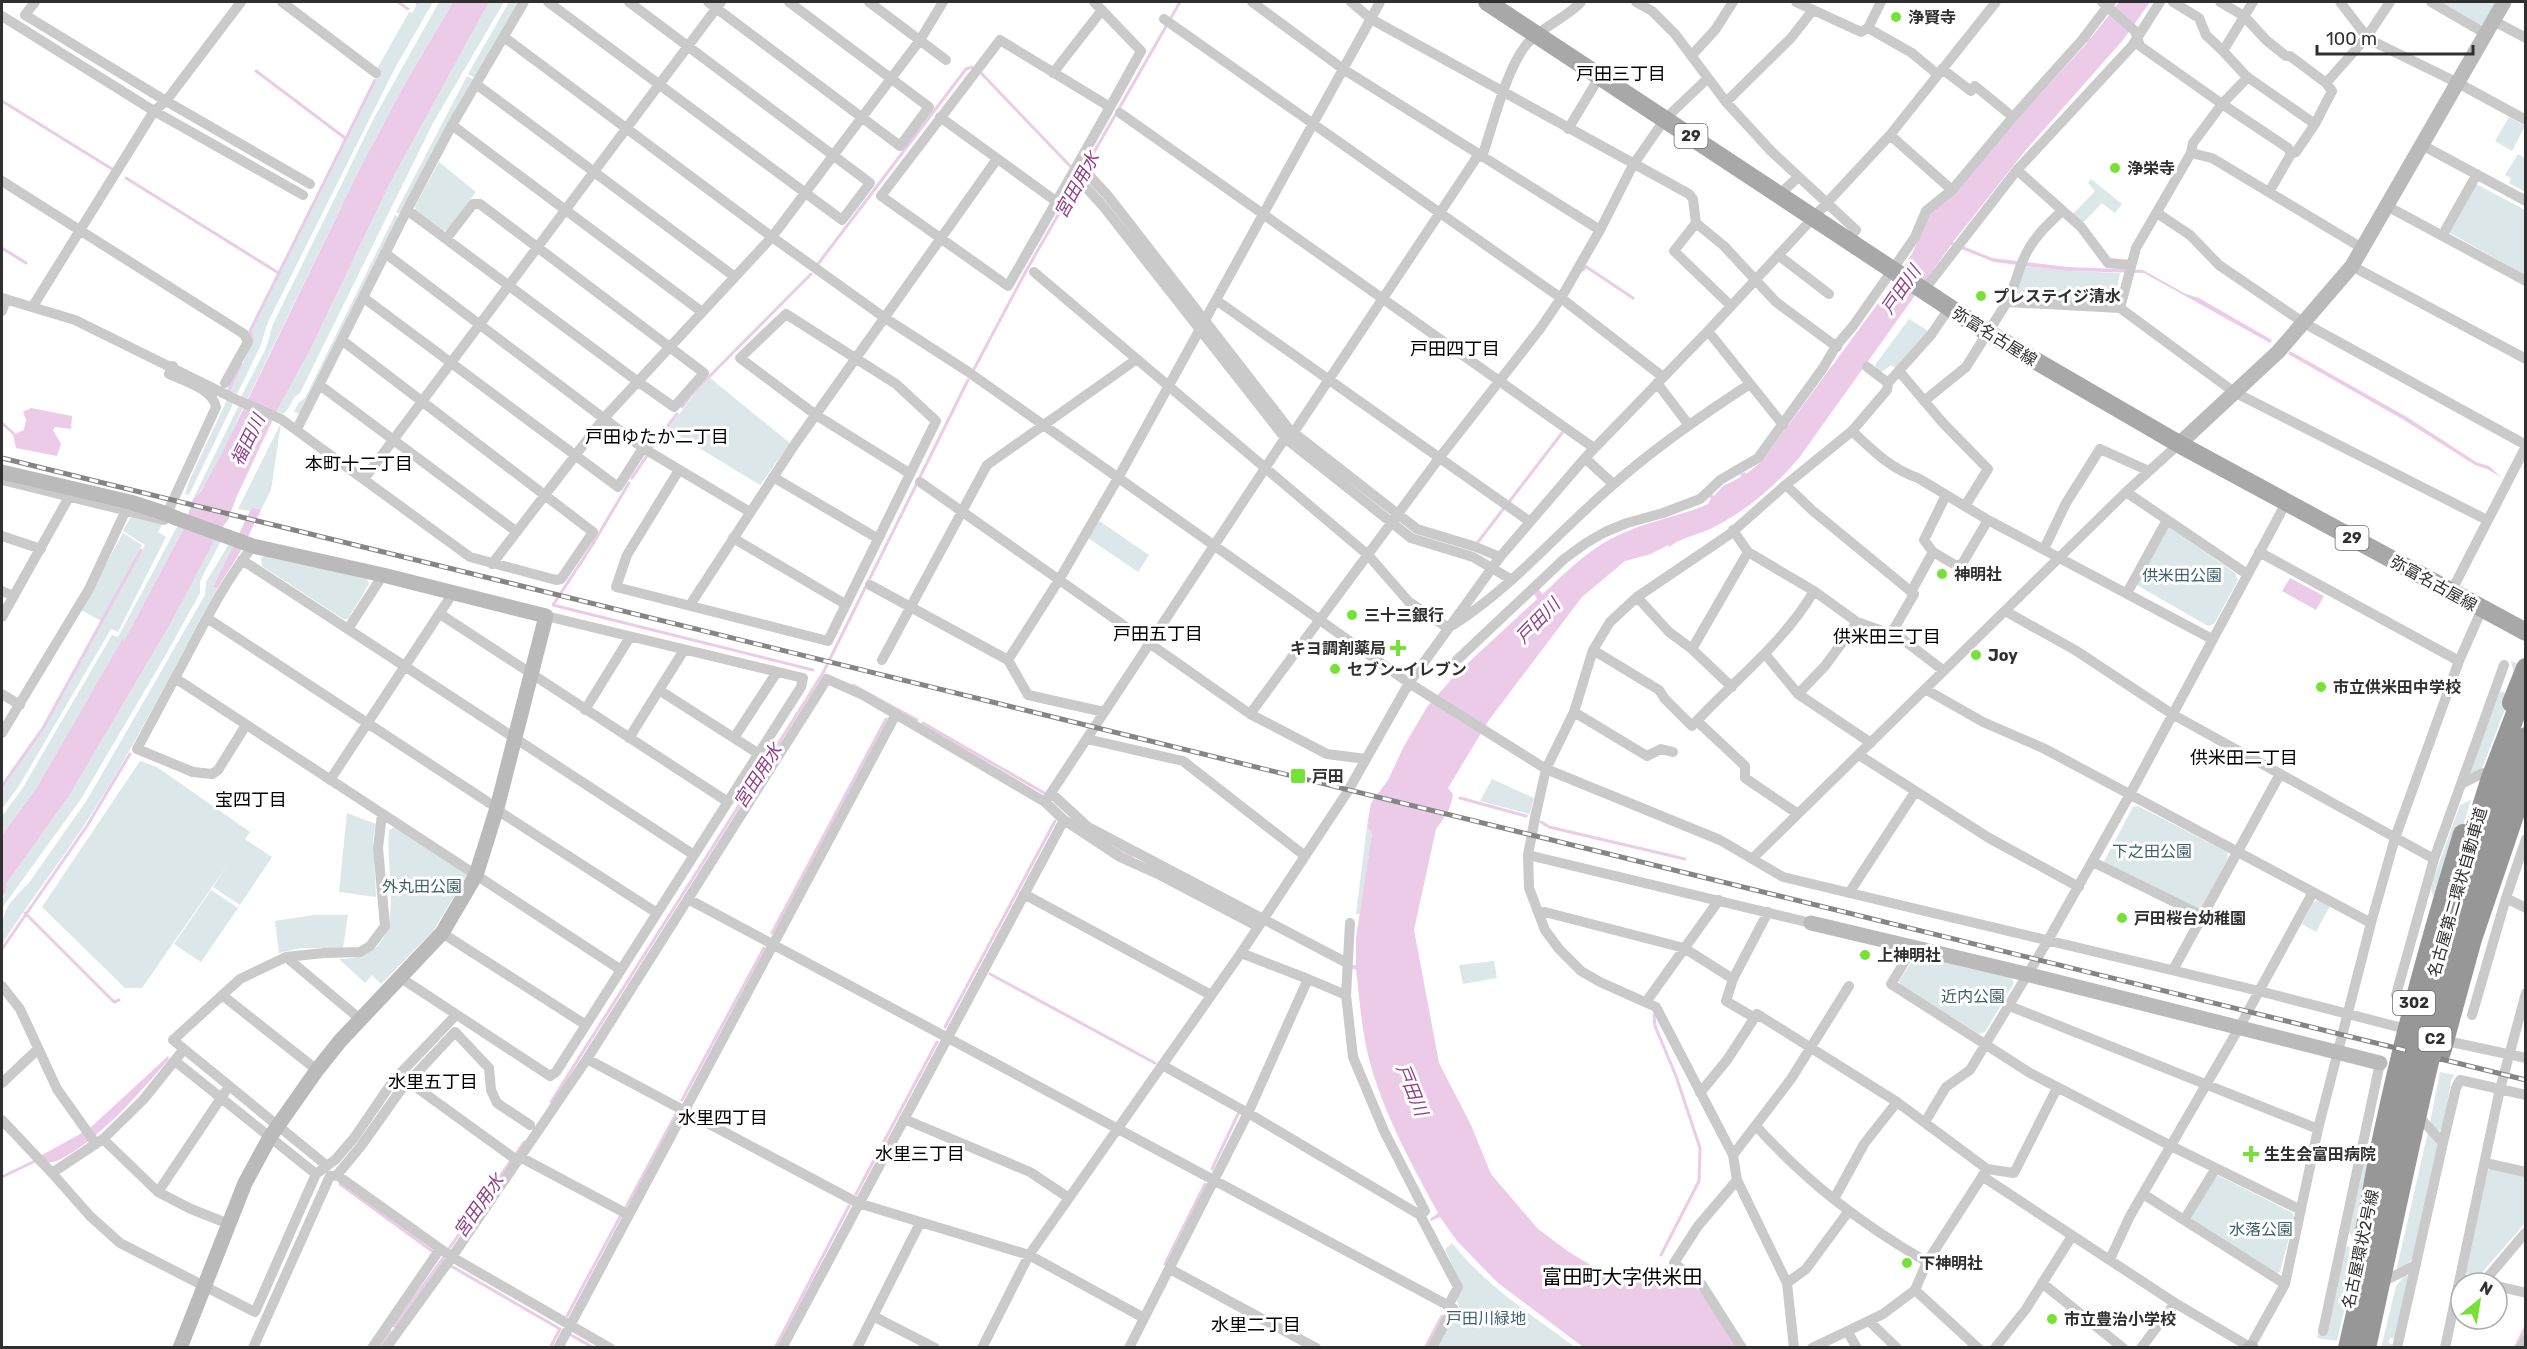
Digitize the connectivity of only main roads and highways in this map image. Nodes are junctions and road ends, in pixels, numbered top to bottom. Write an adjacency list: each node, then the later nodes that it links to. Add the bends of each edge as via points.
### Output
1 (1486, 2): 2 (main road, 弥富名古屋線 / 29, via 1988,333 2179,444)
2 (2526, 632)
3 (2526, 668): 7 (highway, 名古屋環状2号線 / 302, via 2483,773 2438,913 2384,1128)
4 (2526, 687): 8 (highway, 名古屋第二環状自動車道 / C2, bridge, via 2491,778 2447,919)
5 (2526, 737): 9 (highway, 名古屋第二環状自動車道 / C2, bridge, via 2464,924)
6 (2526, 780): 10 (highway, 名古屋環状2号線 / 302, via 2472,939 2444,1040)
7 (2340, 1347)
8 (2348, 1347)
9 (2366, 1347)
10 (2373, 1347)

